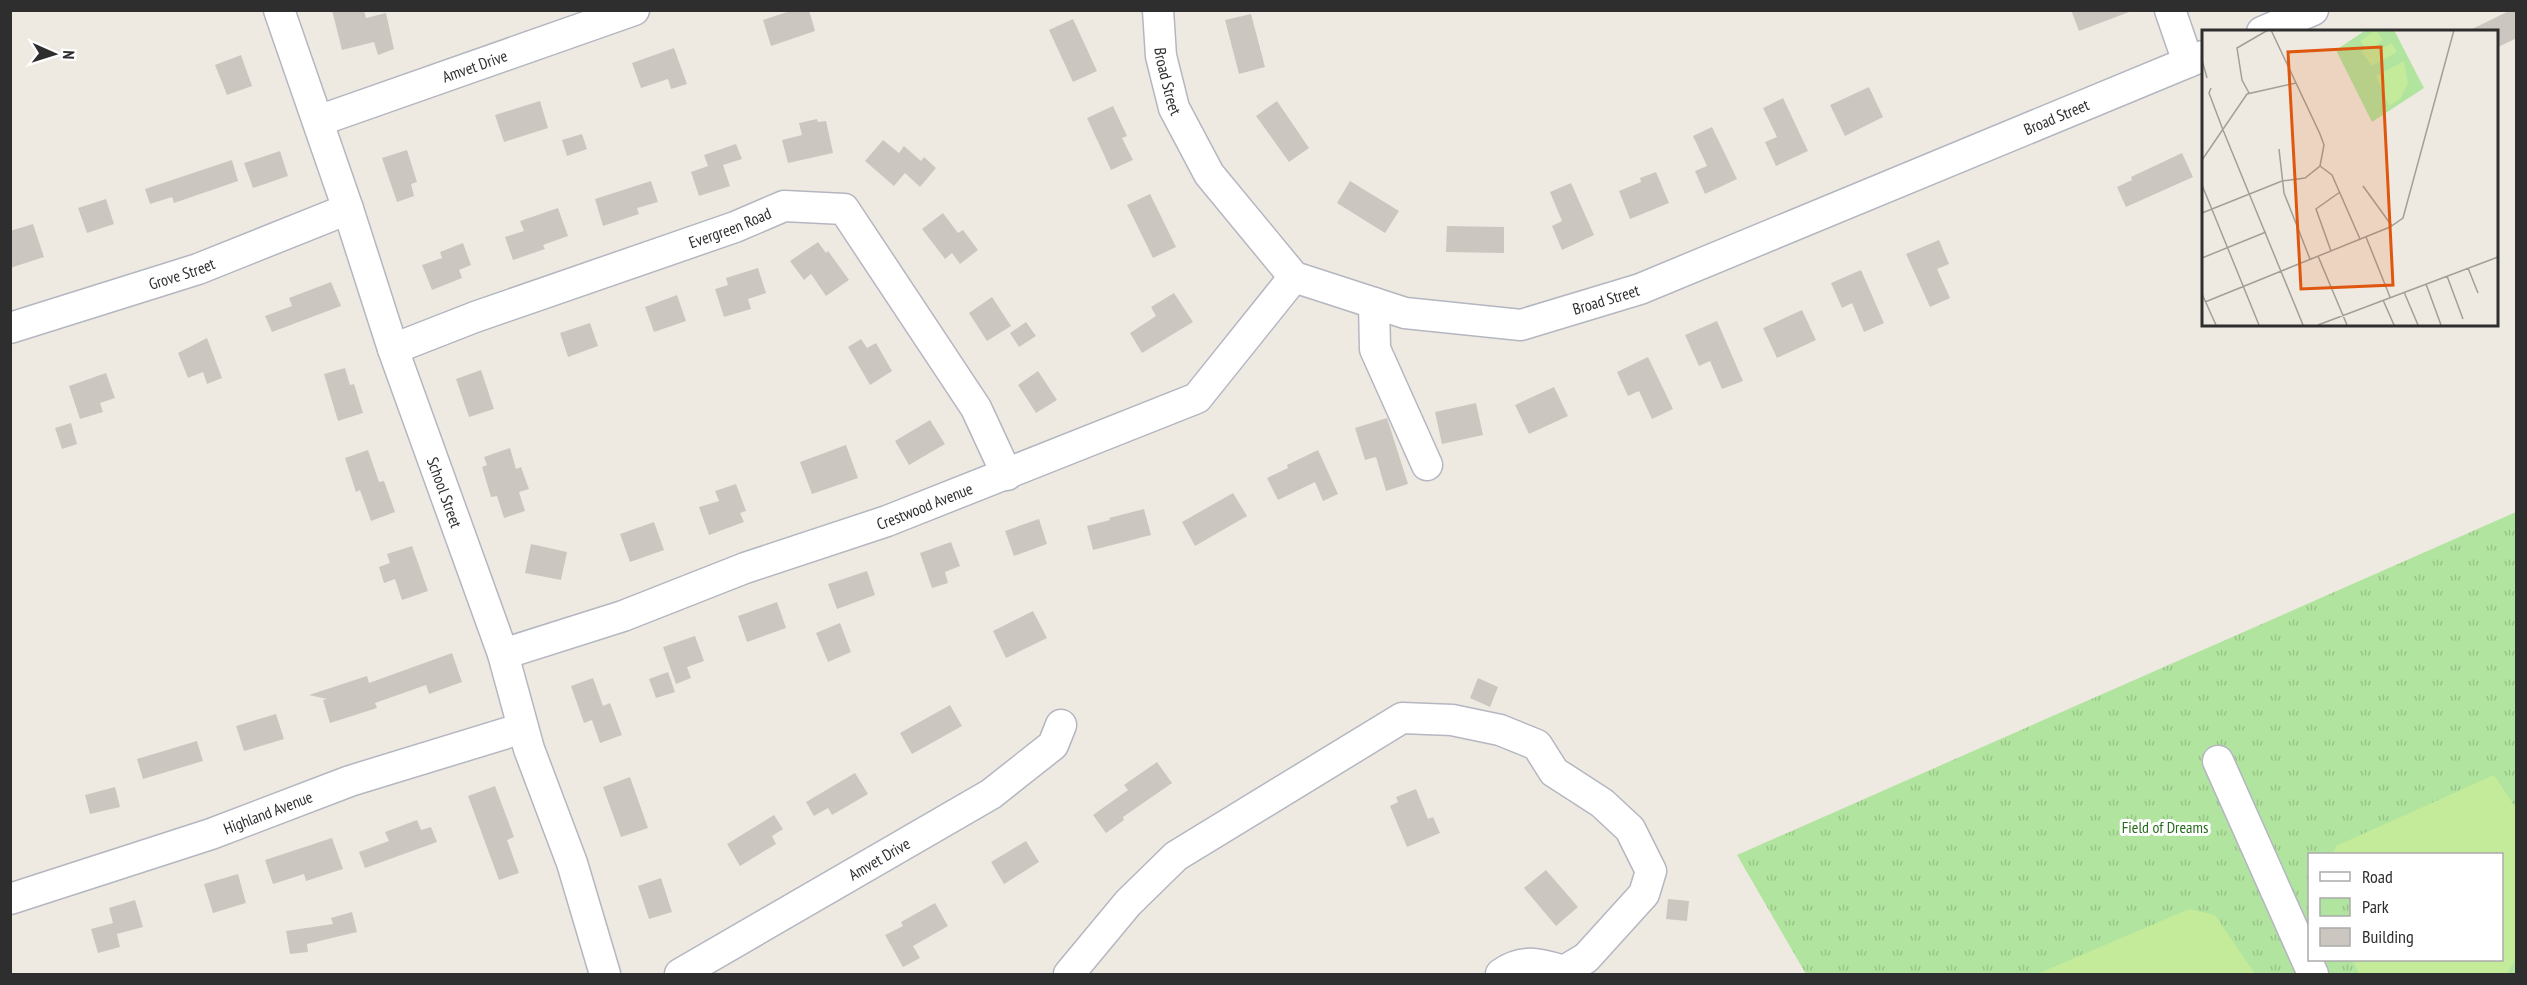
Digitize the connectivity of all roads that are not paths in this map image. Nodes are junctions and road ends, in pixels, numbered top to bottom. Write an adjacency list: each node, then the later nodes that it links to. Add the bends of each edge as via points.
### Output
1 (279, 10): 8 (street, School Street)
2 (634, 10): 8 (street, Amvet Drive)
3 (1158, 10): 10 (street, Broad Street, via 1161,56 1174,108 1209,174)
4 (2169, 10): 7 (street)
5 (2313, 10): 6 (street)
6 (2267, 30)
7 (2196, 58): 11 (street, Broad Street, via 1640,289 1521,324 1405,313)
8 (318, 122): 9 (street, School Street)
9 (348, 209): 12 (street, Grove Street, via 198,269); 13 (street, School Street)
10 (1294, 277): 11 (street, Broad Street); 15 (street, Crestwood Avenue, via 1197,398)
11 (1374, 303): 14 (street, via 1375,349)
12 (10, 328)
13 (393, 349): 15 (street, Evergreen Road, via 784,206 844,209 976,408); 16 (street, School Street)
14 (1427, 465)
15 (1007, 474): 16 (street, Crestwood Avenue, via 623,616)
16 (503, 654): 18 (street, School Street)
17 (1061, 725): 22 (street, Amvet Drive, via 1053,746 991,794)
18 (523, 728): 20 (street, Highland Avenue, via 350,782 211,834); 21 (street, School Street, via 572,863)
19 (2218, 762): 25 (street)
20 (10, 899)
21 (604, 975)
22 (680, 975)
23 (1069, 975): 24 (street, via 1128,903 1176,856 1402,718 1423,717 1500,730 1537,745 1554,772 1602,803 1630,829 1651,871 1644,894 1586,958 1564,971 1534,962 1510,968)
24 (1501, 975)
25 (2313, 975)

